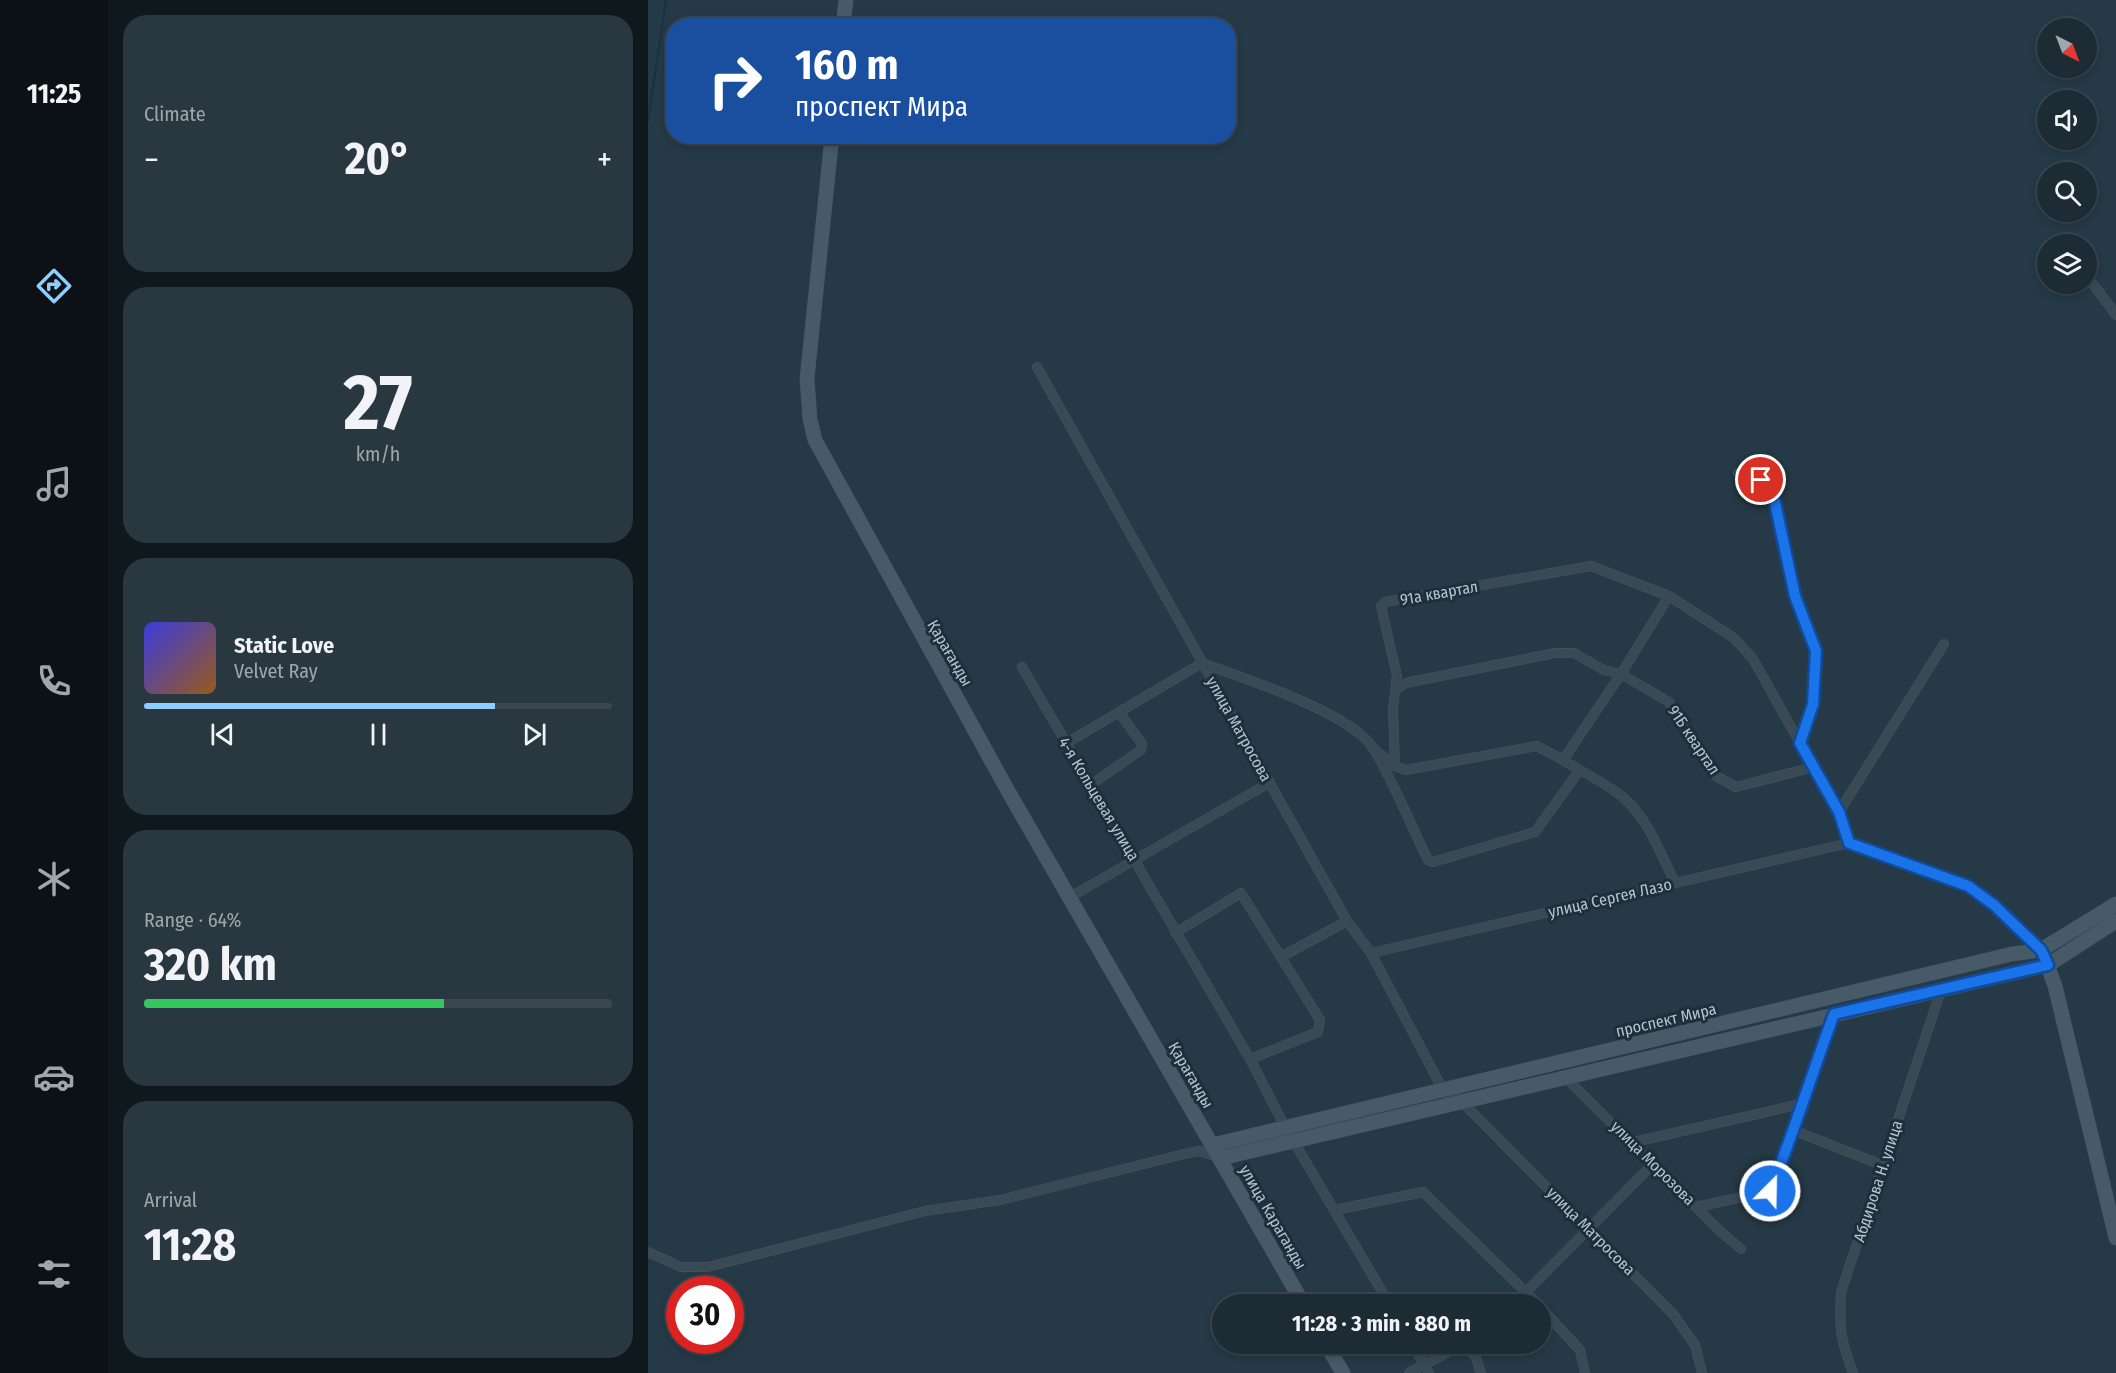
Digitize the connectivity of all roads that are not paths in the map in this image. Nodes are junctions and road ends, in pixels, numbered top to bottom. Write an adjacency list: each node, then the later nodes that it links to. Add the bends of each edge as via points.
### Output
1 (846, 0): 2 (main road)
2 (844, 18)
3 (831, 144): 28 (main road, Қарағанды, via 807,379 815,440 917,629)
4 (2097, 289): 5 (street)
5 (2116, 315)
6 (1037, 367): 10 (street, улица Матросова)
7 (1738, 473): 15 (street, via 1761,480 1774,498 1795,596 1816,651 1813,704)
8 (1669, 596): 12 (street); 13 (street, 91а квартал, via 1591,566 1385,602 1381,606 1395,661); 15 (street, via 1734,638)
9 (1944, 644): 24 (street)
10 (1202, 663): 14 (street); 17 (street, via 1321,712 1357,731); 22 (street, улица Матросова)
11 (1022, 667): 16 (street, 4-я Кольцевая улица)
12 (1621, 674): 13 (street, via 1566,651 1406,683); 18 (street); 20 (street, 91Б квартал, via 1669,702 1716,776 1736,787)
13 (1395, 690): 19 (street)
14 (1119, 712): 16 (street); 23 (street, via 1142,744 1141,750)
15 (1800, 743): 20 (street)
16 (1065, 744): 23 (street, 4-я Кольцевая улица)
17 (1373, 747): 19 (street); 21 (street, via 1428,860 1433,862 1535,832)
18 (1563, 760): 19 (street, via 1538,746 1406,770); 21 (street)
19 (1395, 766)
20 (1814, 767): 24 (street)
21 (1579, 771): 27 (street, via 1619,794 1636,810)
22 (1269, 783): 26 (street); 30 (street, улица Матросова)
23 (1089, 786): 26 (street, 4-я Кольцевая улица)
24 (1839, 812): 25 (street)
25 (1849, 843): 27 (street, улица Сергея Лазо); 33 (street, via 1968,886)
26 (1136, 861): 28 (street); 32 (street, 4-я Кольцевая улица)
27 (1675, 883): 34 (street, улица Сергея Лазо)
28 (1070, 897): 48 (main road, Қарағанды)
29 (2116, 904): 33 (main road, проспект Мира)
30 (1347, 921): 34 (street, улица Матросова); 35 (street)
31 (2116, 921): 36 (main road, проспект Мира)
32 (1175, 933): 35 (street, via 1242,893); 39 (street, 4-я Кольцевая улица)
33 (2041, 950): 36 (main road); 41 (main road, проспект Мира)
34 (1371, 954): 41 (street, улица Матросова)
35 (1281, 957): 39 (street, via 1320,1020 1318,1032)
36 (2048, 965): 37 (main road, проспект Мира); 55 (main road)
37 (1941, 990): 38 (main road, проспект Мира); 51 (street, Абдирова Н. улица)
38 (1834, 1014): 40 (main road, проспект Мира); 43 (street)
39 (1250, 1059): 44 (street, 4-я Кольцевая улица)
40 (1565, 1077): 42 (main road, проспект Мира); 47 (street, улица Морозова)
41 (1443, 1090): 42 (street, улица Матросова); 44 (main road, проспект Мира)
42 (1462, 1102): 46 (main road, проспект Мира); 54 (street, улица Матросова)
43 (1801, 1104): 45 (street); 47 (street)
44 (1285, 1127): 48 (main road, проспект Мира)
45 (1795, 1131): 51 (street); 52 (street, via 1770,1191)
46 (1294, 1142): 49 (main road, проспект Мира); 53 (street)
47 (1634, 1142): 50 (street, улица Морозова)
48 (1206, 1148): 49 (main road, улица Караганды); 57 (street, via 1000,1200 925,1211 708,1267 681,1267)
49 (1221, 1158): 59 (main road, улица Караганды)
50 (1653, 1164): 52 (street, улица Морозова); 54 (street)
51 (1882, 1165): 70 (street, Абдирова Н. улица, via 1841,1292 1841,1344)
52 (1696, 1207): 56 (street, улица Морозова)
53 (1335, 1210): 58 (street, via 1423,1192); 60 (street)
54 (1590, 1228): 58 (street); 69 (street, улица Матросова, via 1673,1314 1695,1346)
55 (2116, 1238)
56 (1742, 1249)
57 (648, 1252)
58 (1526, 1292)
59 (1298, 1294)
60 (1384, 1294)
61 (1551, 1318): 68 (street, via 1580,1350)
62 (1332, 1354): 65 (main road)
63 (1418, 1354): 64 (street)
64 (1427, 1369): 66 (street); 67 (street, via 1448,1352 1464,1348 1474,1355)
65 (1343, 1373)
66 (1409, 1373)
67 (1481, 1373)
68 (1585, 1373)
69 (1702, 1373)
70 (1853, 1373)

